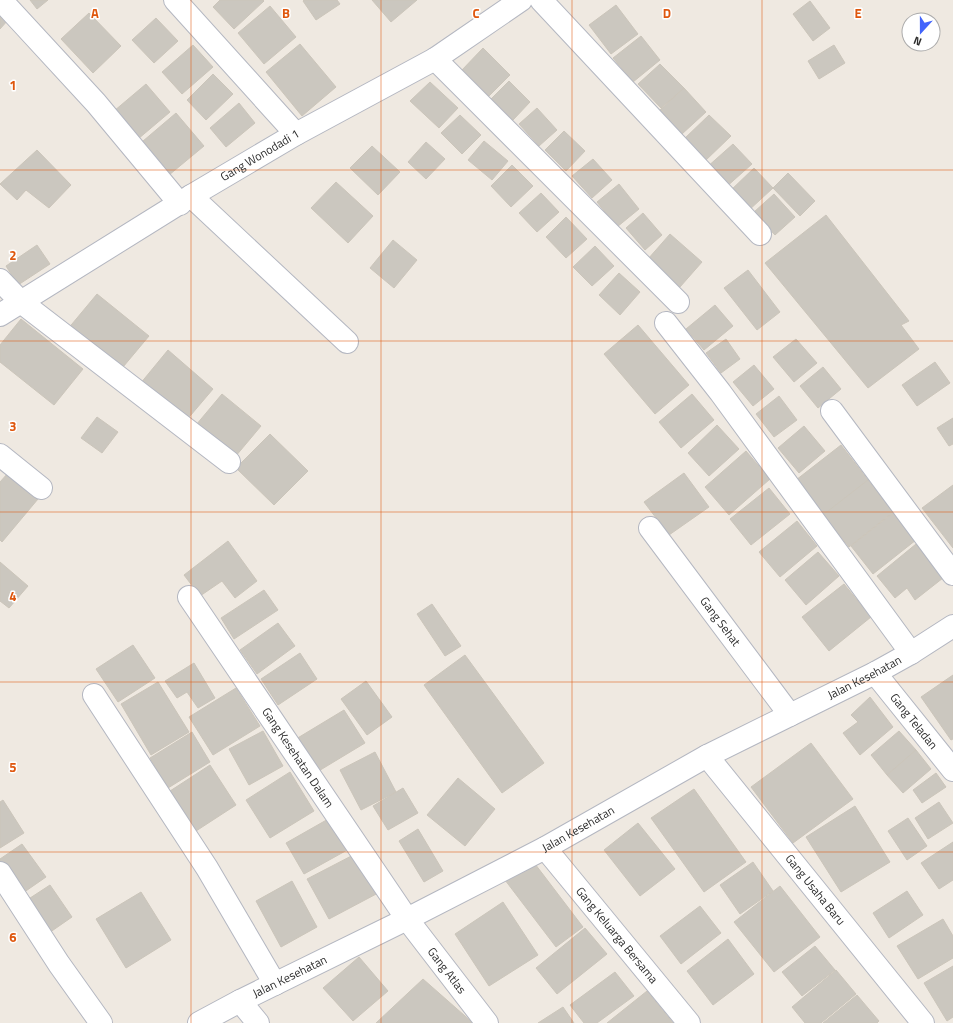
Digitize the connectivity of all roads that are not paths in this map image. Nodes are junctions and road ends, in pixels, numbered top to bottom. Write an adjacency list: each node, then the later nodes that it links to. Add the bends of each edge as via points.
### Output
1 (1, 0): 7 (street)
2 (175, 0): 6 (street)
3 (521, 0): 5 (street, Gang Wonodadi 1)
4 (541, 0): 8 (street)
5 (435, 59): 6 (street, Gang Wonodadi 1); 11 (street)
6 (296, 134): 7 (street, Gang Wonodadi 1)
7 (186, 200): 10 (street, Gang Wonodadi 1); 14 (street)
8 (760, 234)
9 (0, 280): 10 (street)
10 (21, 302): 12 (street, Gang Wonodadi 1); 17 (street)
11 (678, 302)
12 (0, 315)
13 (666, 323): 23 (street, via 720,392)
14 (347, 342)
15 (832, 411): 20 (street)
16 (0, 455): 18 (street)
17 (229, 462)
18 (41, 488)
19 (650, 528): 26 (street, Gang Sehat)
20 (953, 574)
21 (189, 597): 31 (street, Gang Kesehatan Dalam)
22 (953, 626): 23 (street, Jalan Kesehatan)
23 (911, 653): 24 (street, Jalan Kesehatan)
24 (875, 673): 26 (street, Jalan Kesehatan); 28 (street, Gang Teladan)
25 (94, 696): 32 (street, via 207,868)
26 (790, 715): 27 (street, Jalan Kesehatan)
27 (707, 756): 29 (street, Jalan Kesehatan); 39 (street, Gang Usaha Baru)
28 (953, 770)
29 (545, 848): 31 (street, Jalan Kesehatan); 38 (street, Gang Keluarga Bersama)
30 (0, 872): 34 (street, via 59,964)
31 (407, 919): 32 (street, Jalan Kesehatan); 37 (street, Gang Atlas)
32 (275, 984): 33 (street, Jalan Kesehatan)
33 (240, 1001): 35 (street, Jalan Kesehatan); 36 (street)
34 (101, 1023)
35 (199, 1023)
36 (258, 1023)
37 (487, 1023)
38 (689, 1023)
39 (923, 1023)

